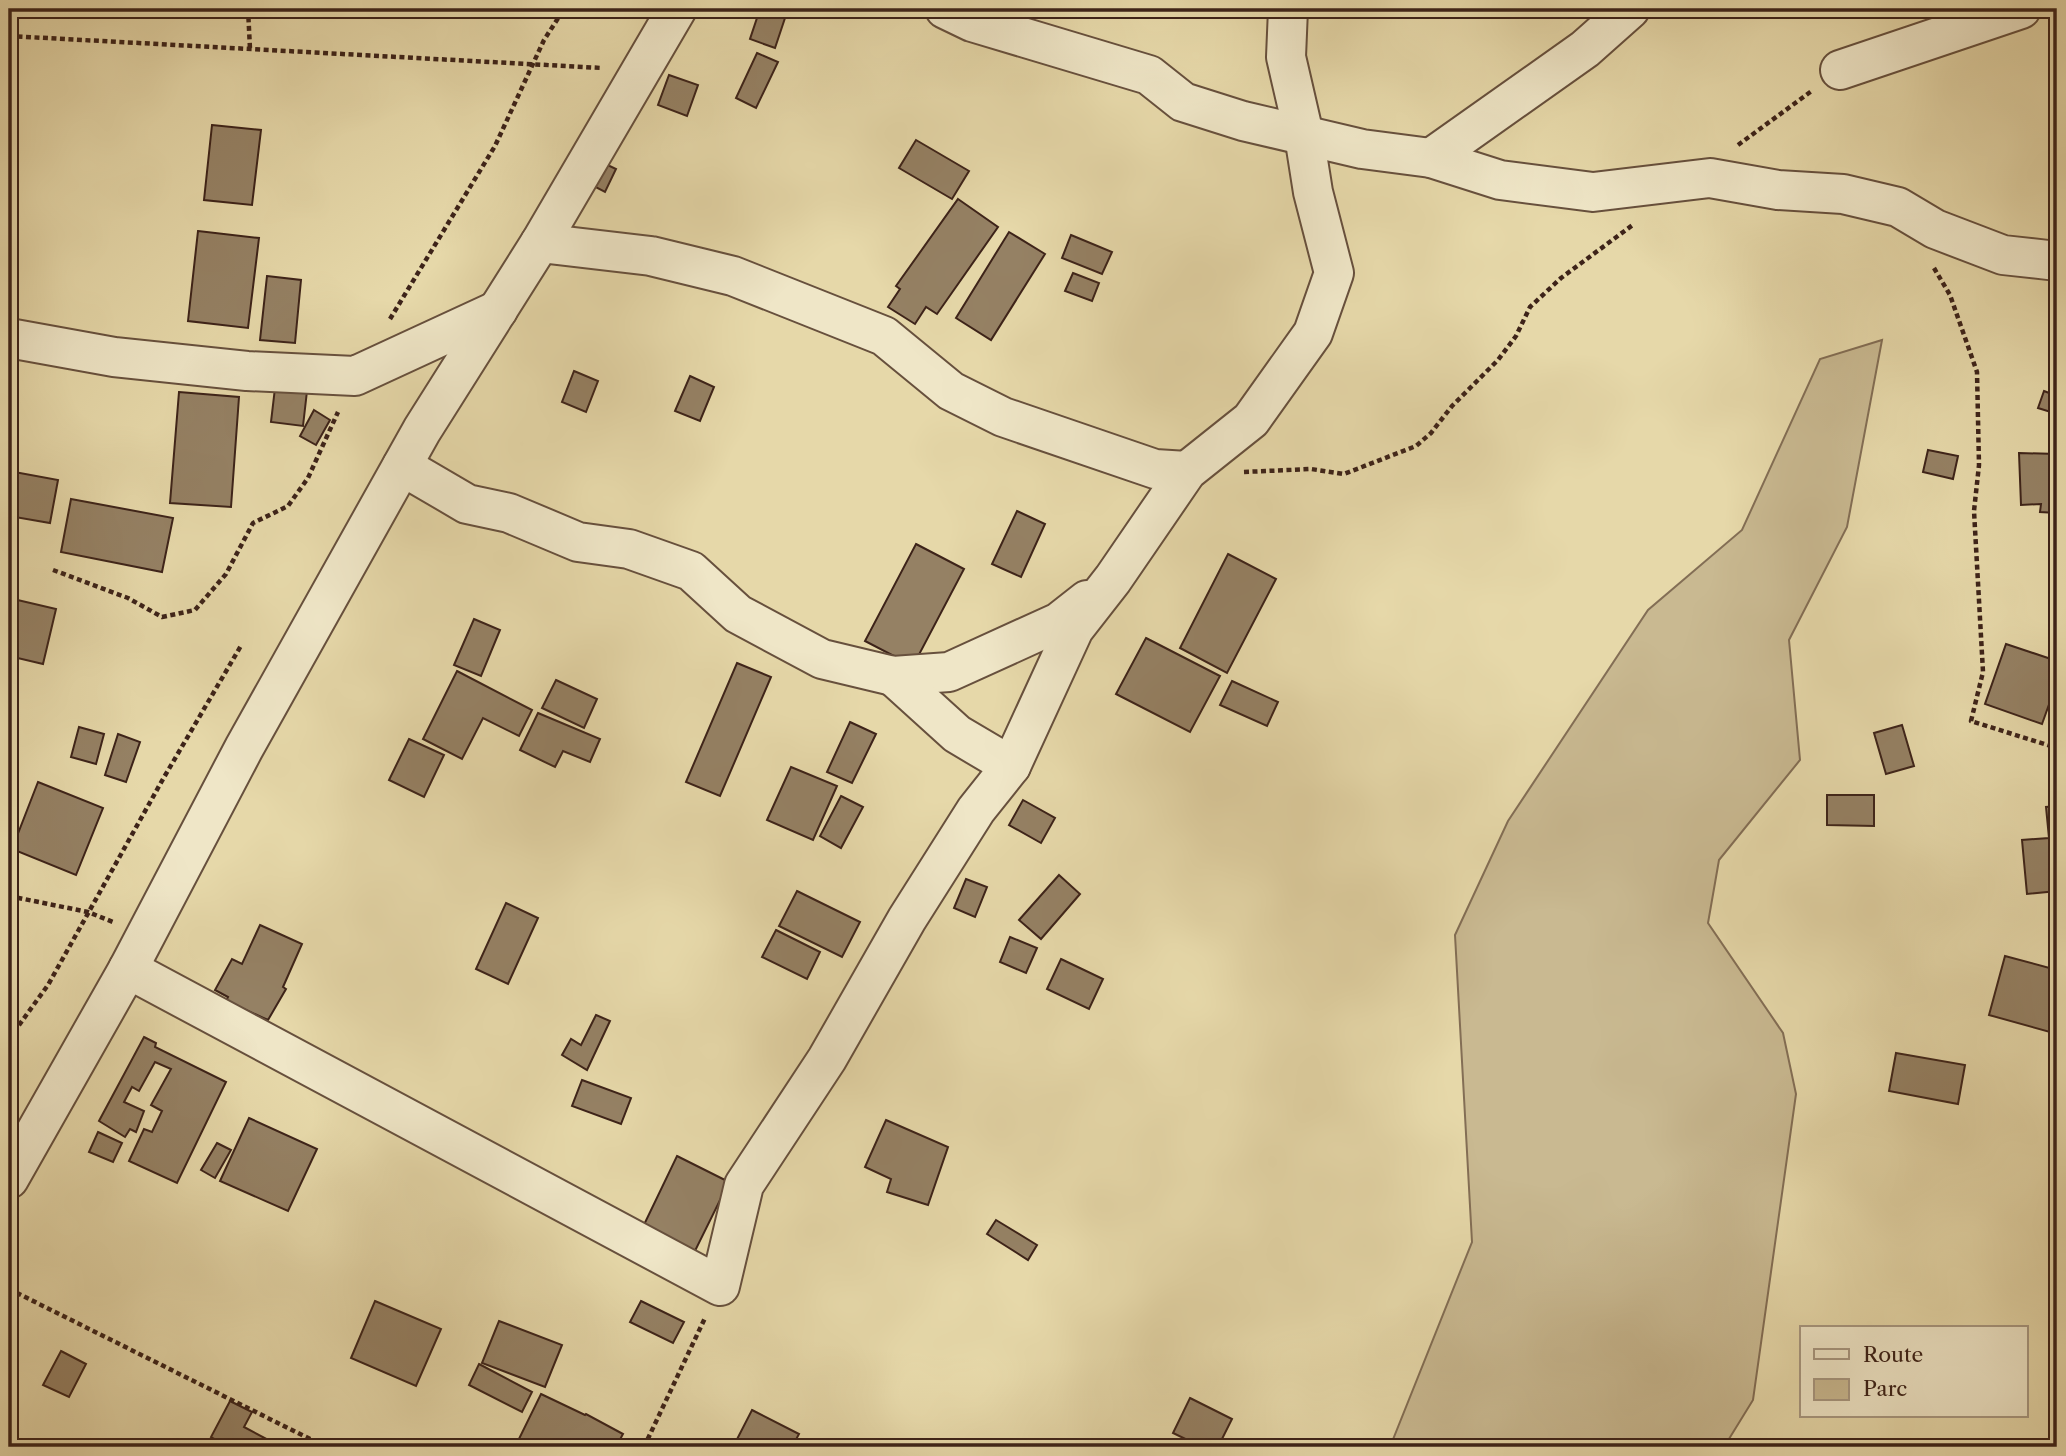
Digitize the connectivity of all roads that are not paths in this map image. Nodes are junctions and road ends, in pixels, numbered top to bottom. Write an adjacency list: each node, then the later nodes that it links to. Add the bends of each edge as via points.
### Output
1 (677, 9): 9 (street)
2 (945, 9): 7 (street, via 972,22 1149,75 1183,102)
3 (1288, 9): 7 (street, via 1286,57)
4 (1630, 9): 8 (street, via 1585,49)
5 (2021, 9): 6 (street)
6 (1840, 70)
7 (1304, 135): 8 (street); 14 (street, via 1334,273 1312,333 1282,380 1251,420)
8 (1431, 158): 10 (street, via 1500,180 1593,192 1710,178 1778,190 1843,194 1898,207 1935,229 2003,255)
9 (540, 243): 11 (street); 14 (street, via 651,256 733,276 884,336 951,391 1003,417 1155,469)
10 (2057, 261)
11 (498, 310): 12 (street, via 355,376 247,371 128,358); 13 (street)
12 (9, 338)
13 (402, 466): 16 (street, via 467,504 509,513 578,542 629,549 691,571 738,614 822,659); 18 (street)
14 (1189, 470): 15 (street)
15 (1113, 579): 16 (street, via 1059,622 1020,641 949,672); 17 (street, via 1074,629)
16 (893, 676): 17 (street, via 957,734)
17 (1010, 766): 18 (street, via 976,810 827,1059 744,1185 719,1286)
18 (136, 953): 19 (street)
19 (9, 1179)

